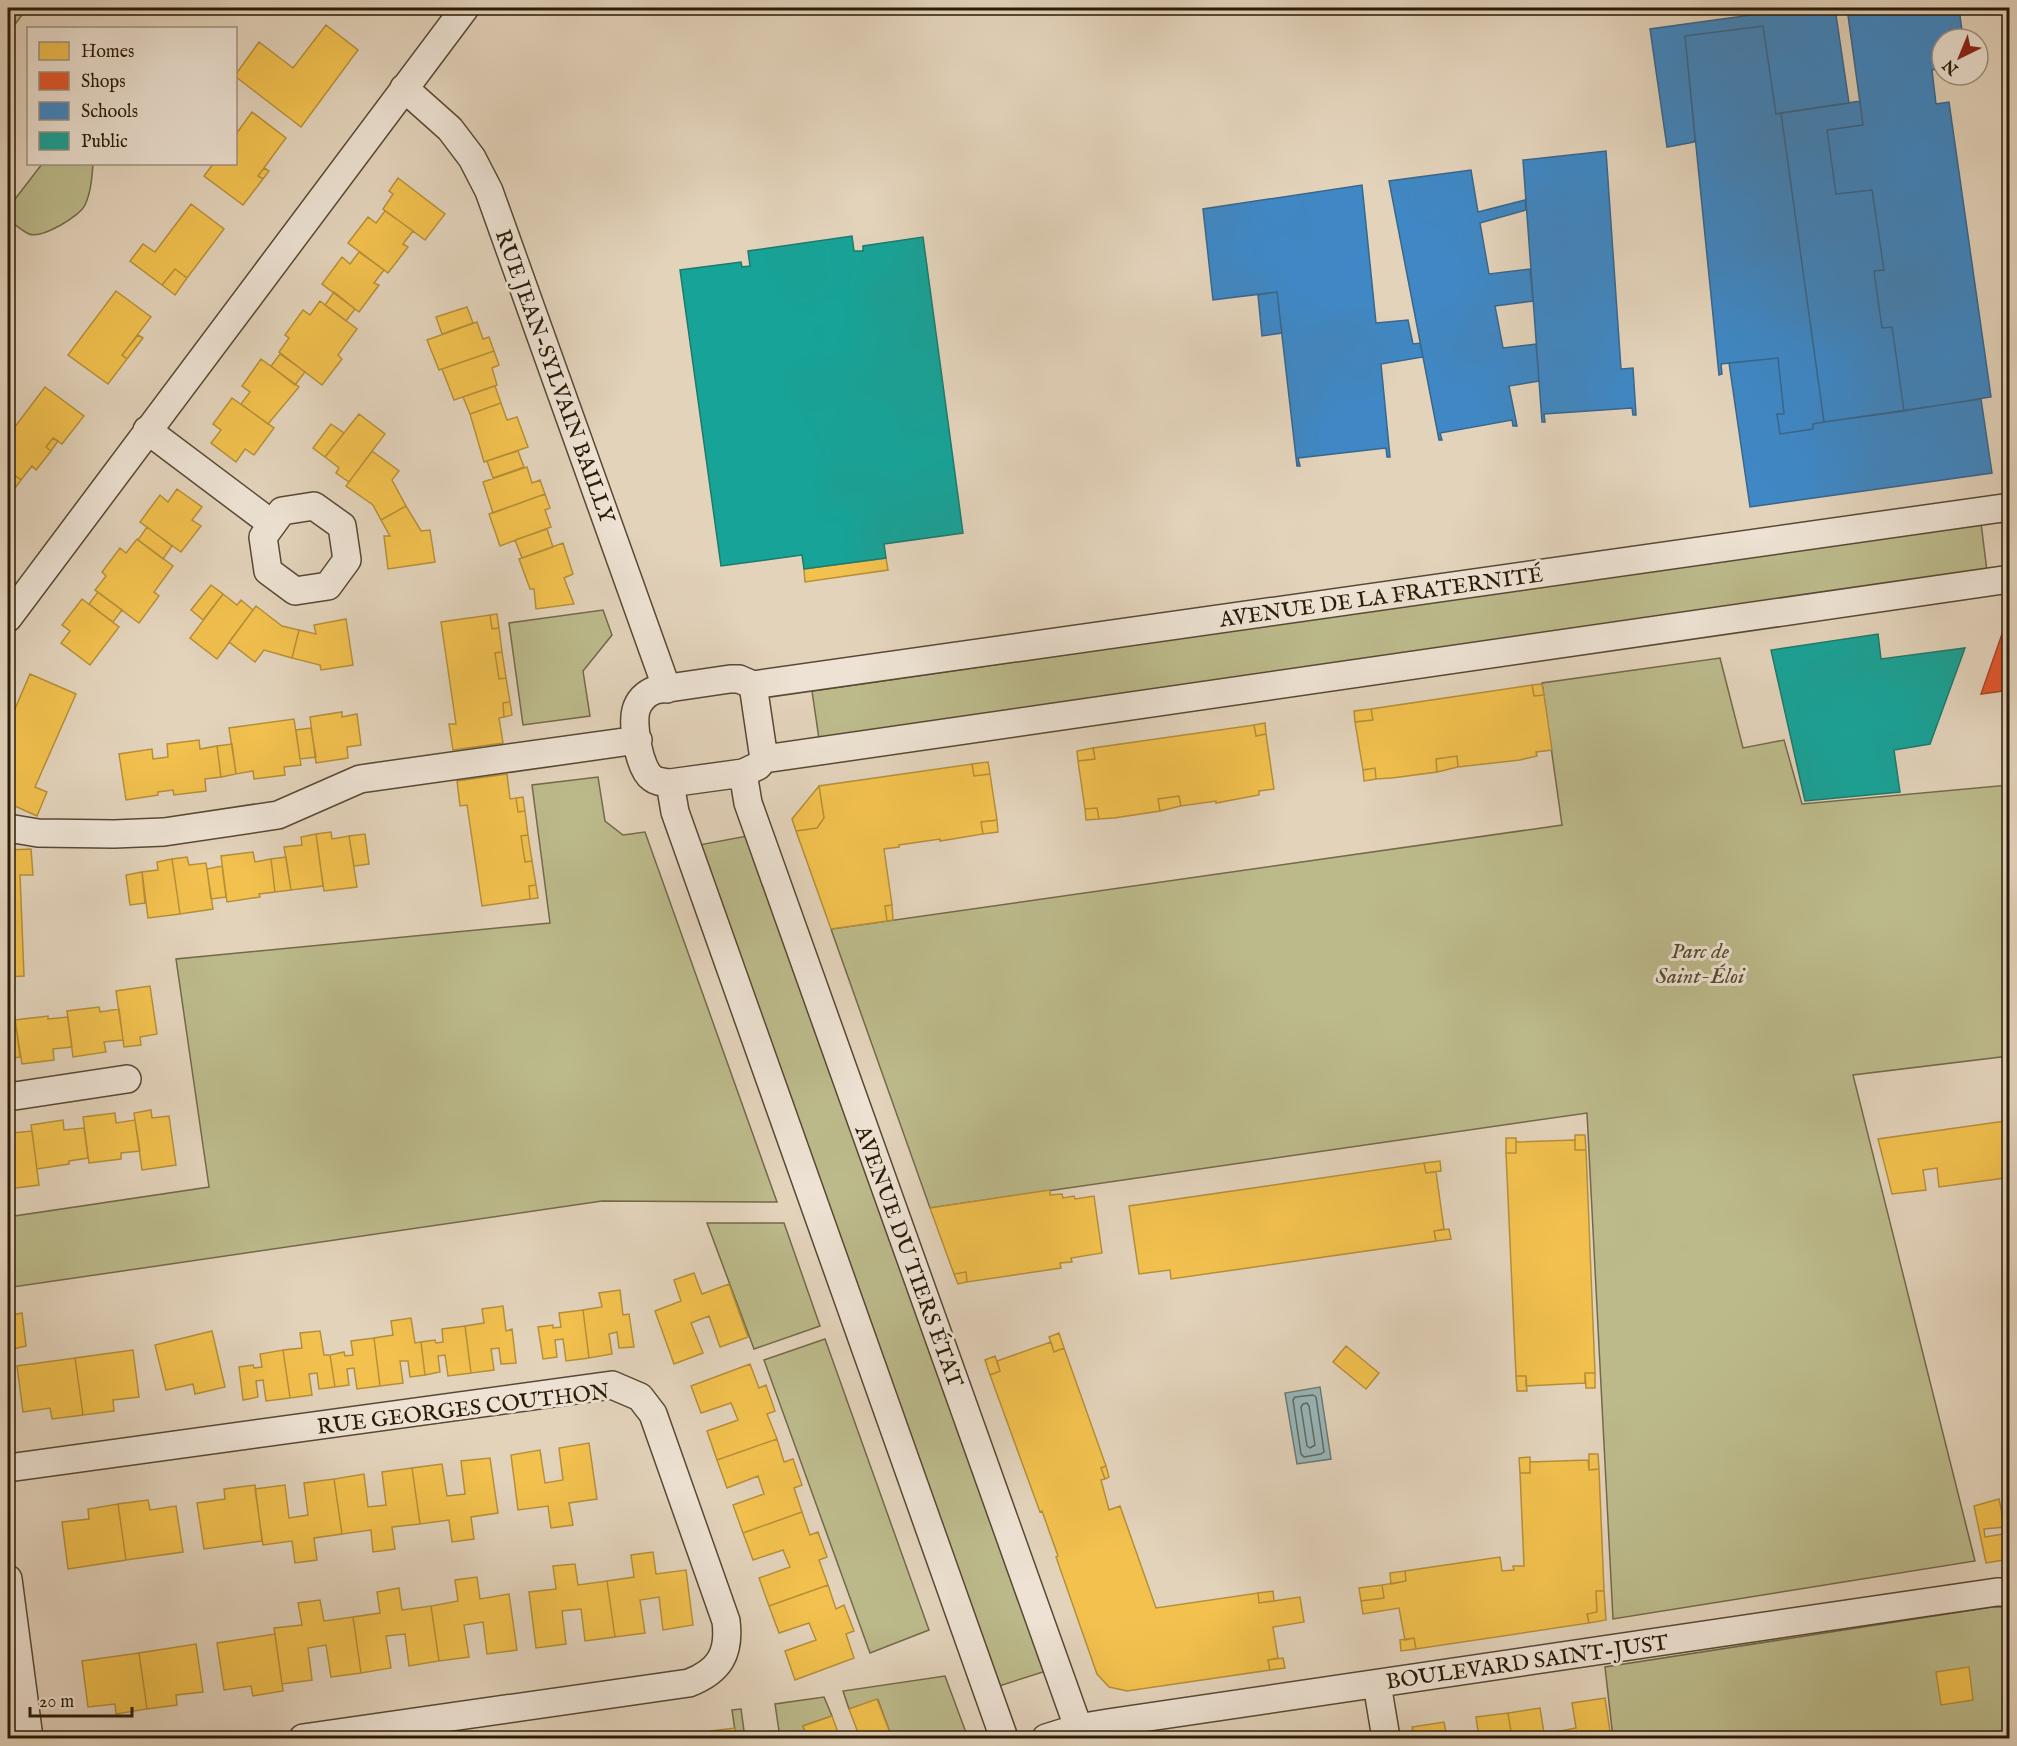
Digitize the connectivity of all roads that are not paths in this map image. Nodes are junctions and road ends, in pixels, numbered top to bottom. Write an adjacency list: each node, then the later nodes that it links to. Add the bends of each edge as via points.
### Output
1 (465, 8): 2 (street)
2 (404, 88): 3 (street); 9 (street, RUE JEAN-SYLVAIN BAILLY, via 450,129 472,158 489,191)
3 (147, 430): 5 (street); 7 (street)
4 (2010, 507): 8 (street, AVENUE DE LA FRATERNITÉ)
5 (272, 524)
6 (2010, 579): 11 (street)
7 (8, 618)
8 (753, 685): 9 (street, via 730,679); 11 (street)
9 (667, 689): 10 (street, via 647,693 640,700 634,718)
10 (638, 740): 12 (street, via 644,770 651,778); 13 (street, via 360,779 278,815 164,832 38,833)
11 (753, 766): 12 (street); 20 (street, AVENUE DU TIERS ÉTAT, via 751,811)
12 (670, 783): 23 (street, via 685,841)
13 (8, 828)
14 (128, 1079): 15 (street)
15 (8, 1097)
16 (8, 1468): 22 (street, RUE GEORGES COUTHON, via 612,1385 640,1397 653,1414 726,1621 728,1638 714,1668 689,1683)
17 (8, 1579): 21 (street)
18 (2010, 1592): 19 (street, BOULEVARD SAINT-JUST)
19 (1377, 1684): 20 (street, BOULEVARD SAINT-JUST); 25 (street)
20 (1080, 1733): 24 (street, BOULEVARD SAINT-JUST)
21 (29, 1738)
22 (303, 1738)
23 (1004, 1738)
24 (1046, 1738)
25 (1386, 1738)

